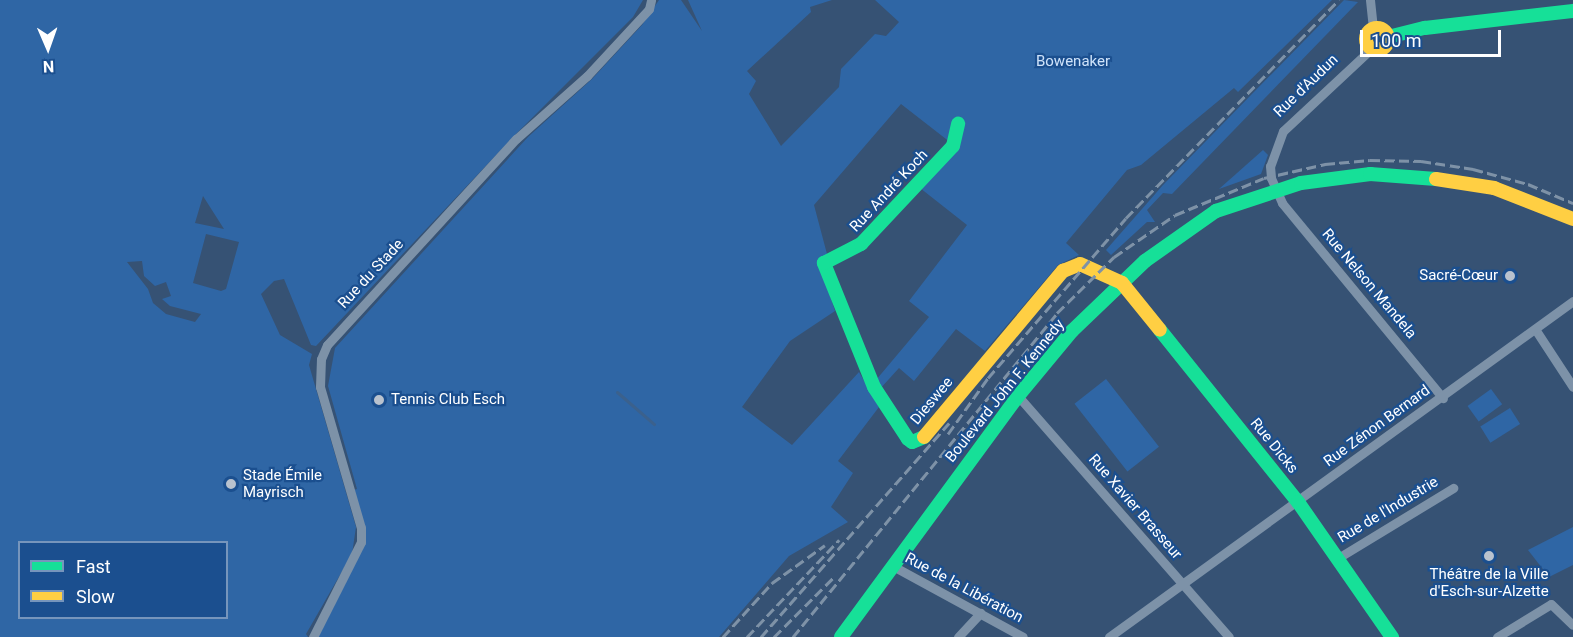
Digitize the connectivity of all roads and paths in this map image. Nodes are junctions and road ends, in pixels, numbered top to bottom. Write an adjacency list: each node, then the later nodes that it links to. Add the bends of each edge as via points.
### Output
1 (651, 0): 25 (street, Rue du Stade, via 649,9 594,68 516,140 327,345 321,358 320,387 361,528 361,542)
2 (1370, 0): 4 (street)
3 (1573, 11): 5 (street, Rue d'Audun, via 1425,28)
4 (1372, 29): 5 (street, via 1383,29); 6 (street, via 1366,37)
5 (1388, 37): 6 (street, Rue d'Audun, via 1383,49)
6 (1371, 49): 8 (street, Rue d'Audun, via 1283,131 1270,166)
7 (958, 124): 10 (street, Rue André Koch, via 953,146 861,244)
8 (1274, 189): 9 (street, Boulevard John F. Kennedy, via 1370,174 1451,178 1536,202); 11 (street, Boulevard John F. Kennedy, via 1215,211 1145,261); 16 (street, Rue Nelson Mandela)
9 (1573, 219)
10 (824, 263): 11 (street, Dieswee, via 874,387 912,442 922,439 1063,271 1080,264)
11 (1122, 283): 15 (street, Boulevard John F. Kennedy, via 1072,331); 18 (street, Rue Dicks)
12 (1573, 301): 13 (street, Rue Zénon Bernard)
13 (1535, 329): 14 (street); 16 (street, Rue Zénon Bernard)
14 (1573, 387)
15 (1018, 396): 20 (street, Boulevard John F. Kennedy); 21 (street, Rue Xavier Brasseur)
16 (1443, 398): 18 (street, Rue Zénon Bernard)
17 (1453, 488): 19 (street, Rue de l'Industrie)
18 (1298, 502): 19 (street, Rue Dicks); 21 (street, Rue Zénon Bernard)
19 (1338, 558): 32 (street, Rue Dicks)
20 (891, 565): 22 (street, Boulevard John F. Kennedy); 23 (street, Rue de la Libération)
21 (1183, 584): 30 (street, Rue Zénon Bernard); 31 (street, Rue Xavier Brasseur)
22 (878, 585): 26 (street, Boulevard John F. Kennedy); 27 (street, Boulevard John F. Kennedy)
23 (980, 613): 28 (street); 29 (street, Rue de la Libération)
24 (1573, 625): 33 (street, via 1551,604)
25 (313, 637)
26 (841, 637)
27 (850, 637)
28 (958, 637)
29 (1023, 637)
30 (1109, 637)
31 (1229, 637)
32 (1392, 637)
33 (1497, 637)

